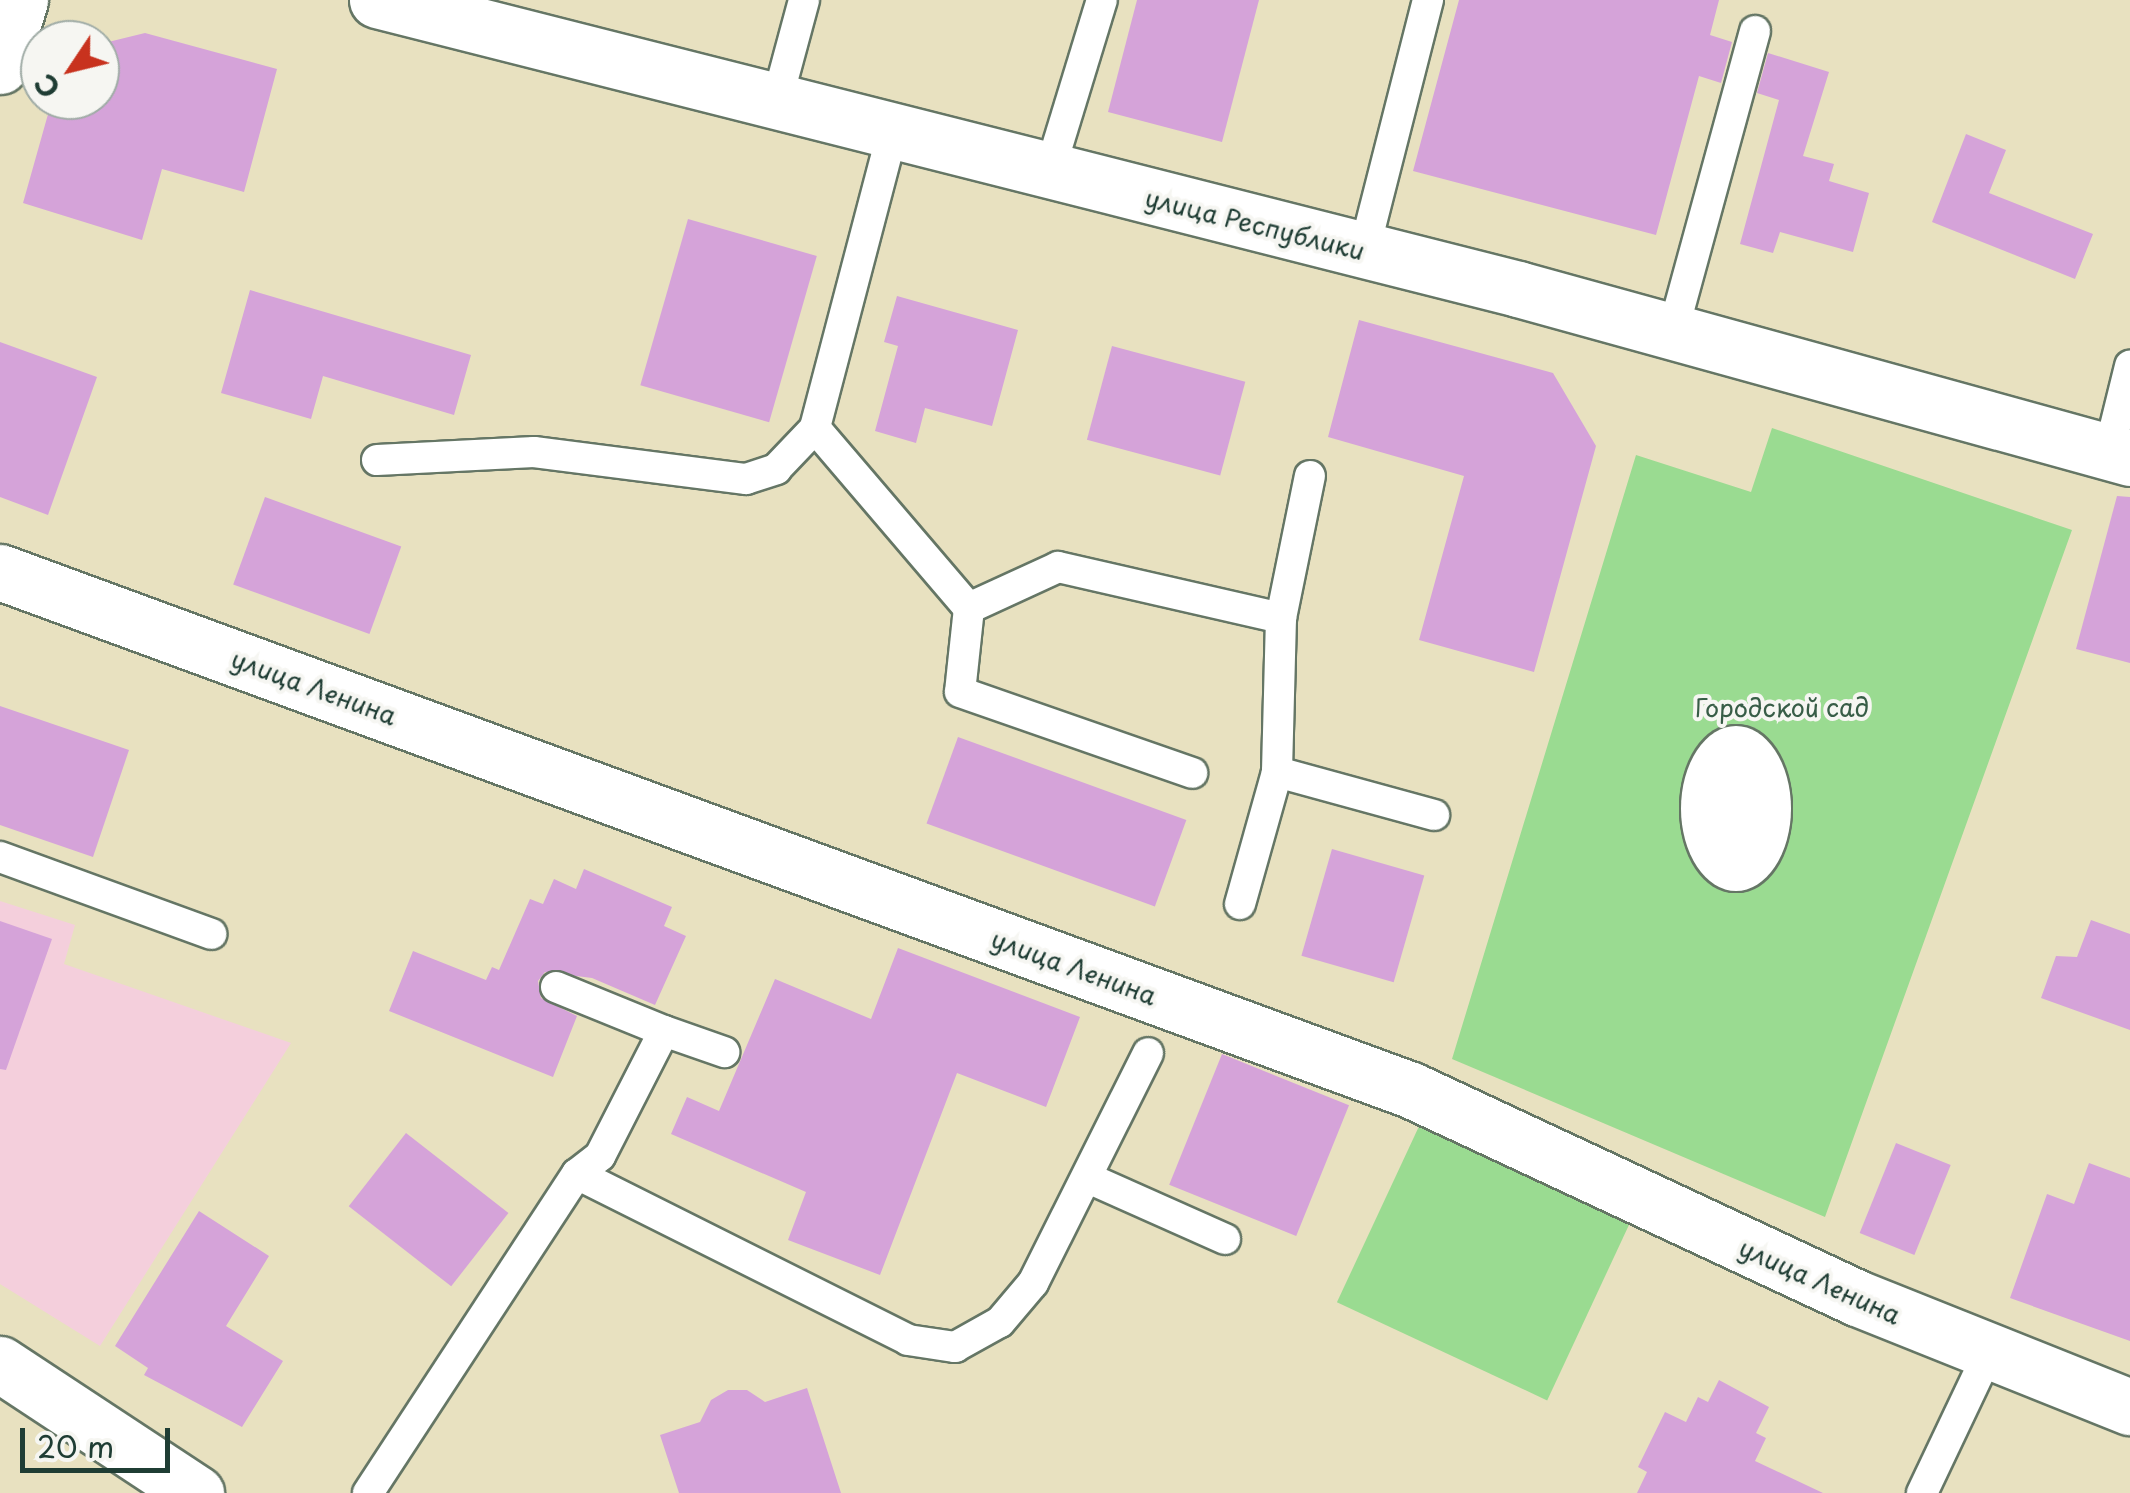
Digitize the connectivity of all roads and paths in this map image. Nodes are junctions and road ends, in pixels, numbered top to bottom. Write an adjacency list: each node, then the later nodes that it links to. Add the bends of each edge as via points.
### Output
1 (20, 0): 7 (street)
2 (376, 0): 8 (street, улица Республики)
3 (804, 0): 8 (lane)
4 (1102, 0): 10 (lane)
5 (1428, 0): 11 (lane)
6 (1755, 31): 12 (lane)
7 (0, 66)
8 (776, 104): 9 (street, улица Республики)
9 (892, 134): 10 (street, улица Республики); 14 (lane)
10 (1049, 173): 11 (street, улица Республики)
11 (1364, 251): 12 (street, улица Республики)
12 (1673, 332): 15 (street, улица Республики)
13 (2130, 366): 15 (lane)
14 (815, 428): 16 (lane, via 776,469 746,480 534,452); 19 (lane)
15 (2120, 454)
16 (377, 460)
17 (1310, 476): 20 (lane)
18 (0, 572): 34 (street, улица Ленина, via 1411,1090)
19 (969, 608): 20 (lane, via 1058,567); 22 (lane, via 960,692)
20 (1281, 618): 21 (lane)
21 (1277, 772): 23 (lane); 25 (lane)
22 (1192, 773)
23 (1434, 814)
24 (0, 857): 26 (lane)
25 (1240, 904)
26 (211, 934)
27 (556, 987): 28 (lane)
28 (664, 1031): 29 (lane); 31 (lane, via 600,1156)
29 (724, 1052)
30 (1148, 1053): 32 (lane)
31 (577, 1174): 32 (lane, via 908,1340 955,1348 1000,1322 1033,1283); 38 (lane)
32 (1088, 1178): 33 (lane)
33 (1225, 1238)
34 (1988, 1354): 36 (street, улица Ленина); 39 (lane)
35 (0, 1364): 37 (street)
36 (2130, 1407)
37 (196, 1493)
38 (368, 1493)
39 (1922, 1493)

